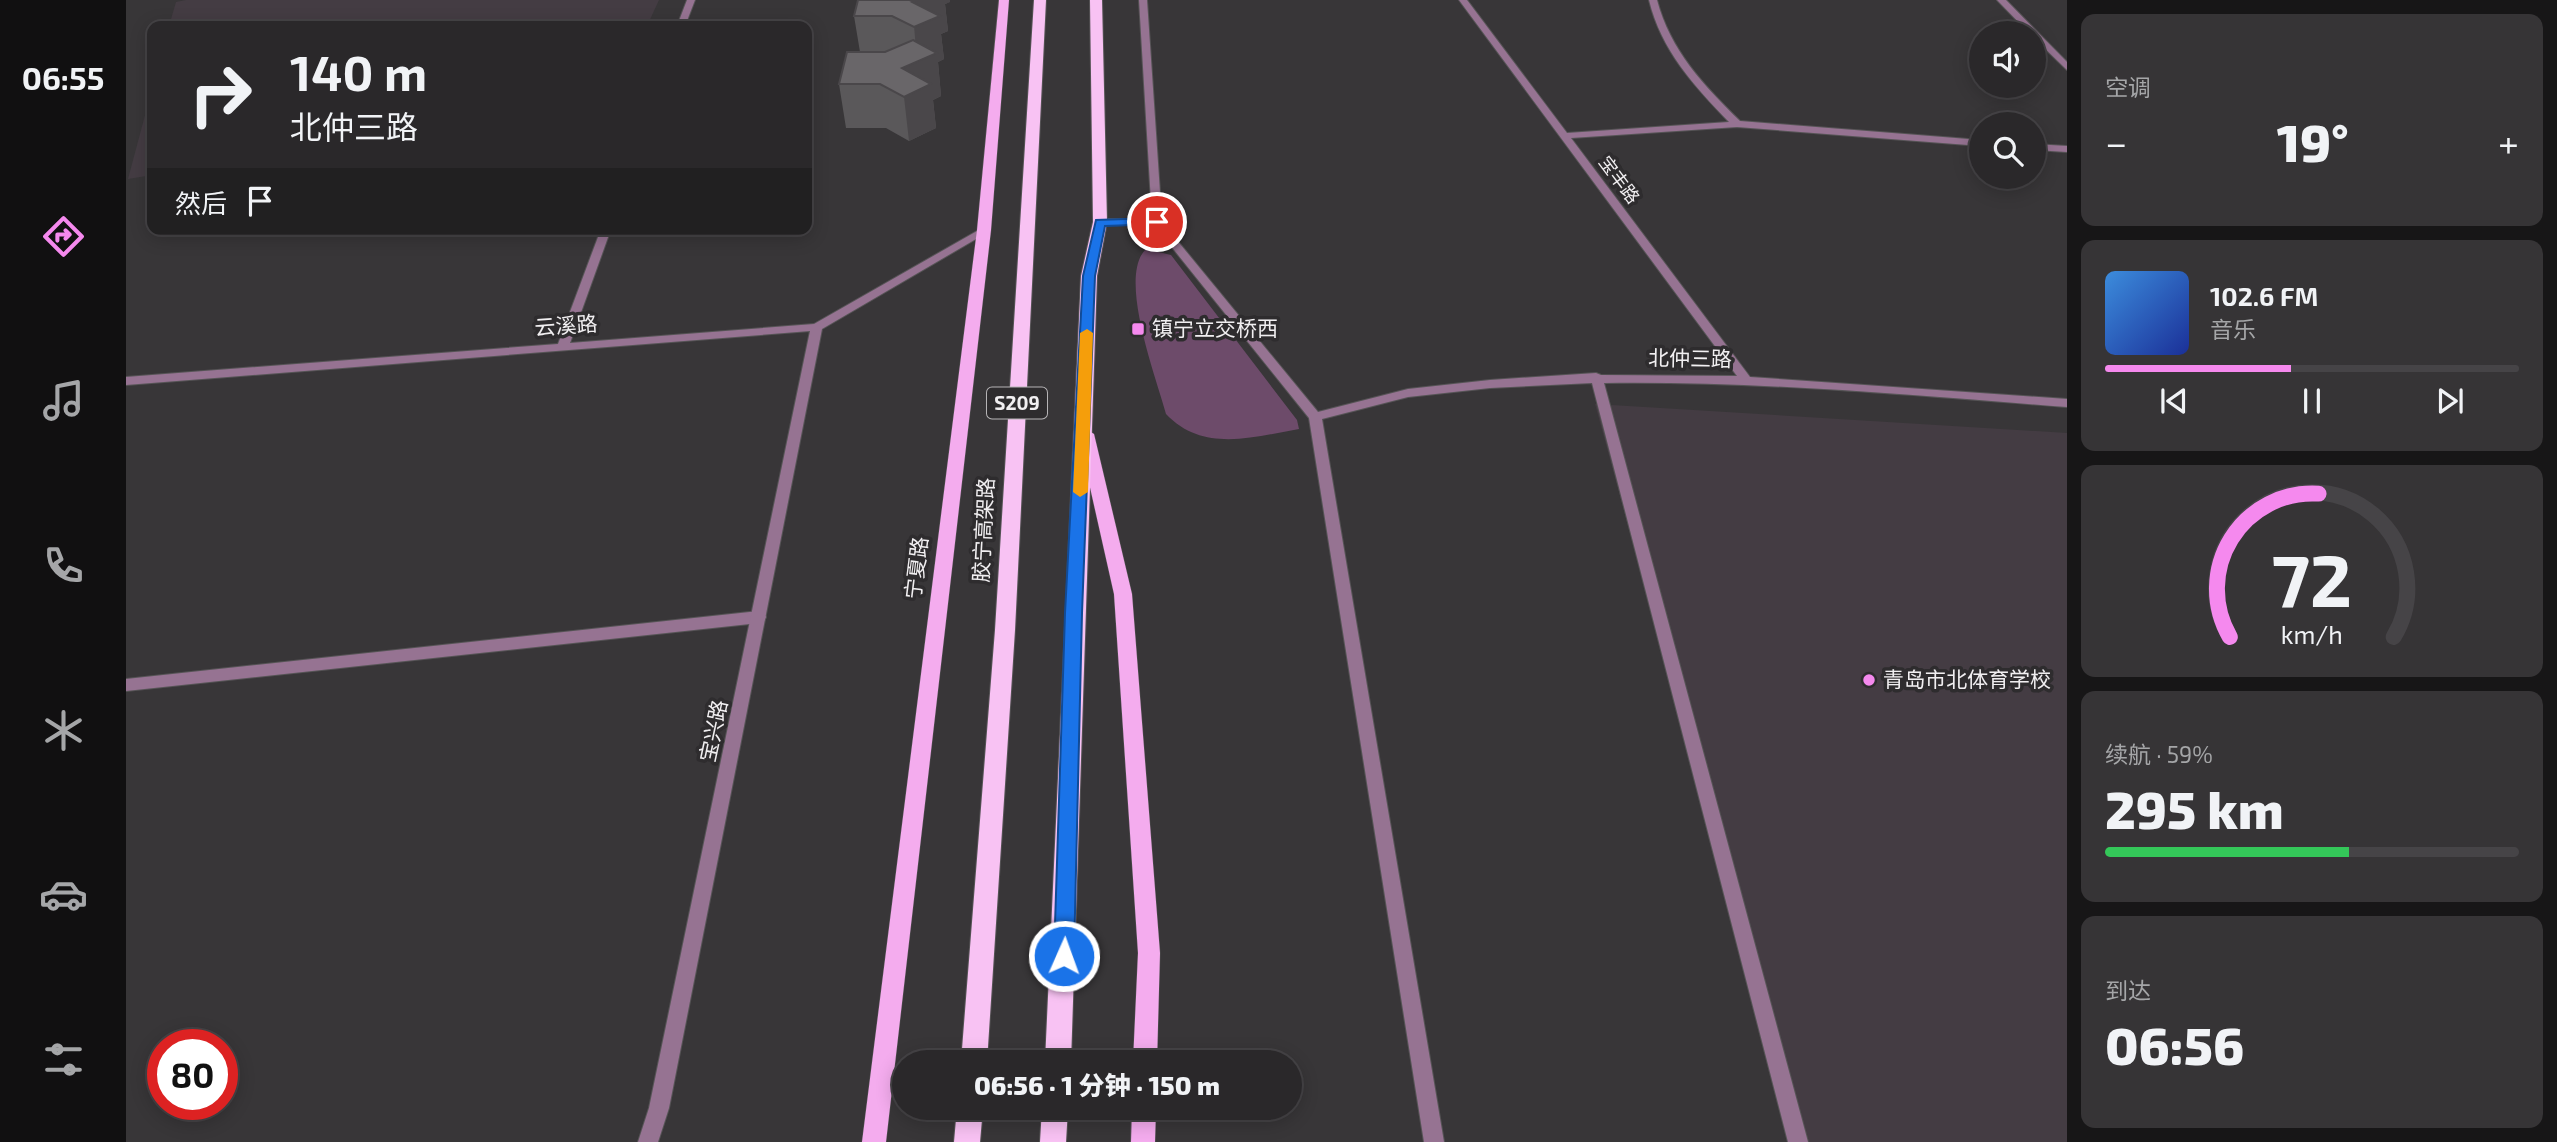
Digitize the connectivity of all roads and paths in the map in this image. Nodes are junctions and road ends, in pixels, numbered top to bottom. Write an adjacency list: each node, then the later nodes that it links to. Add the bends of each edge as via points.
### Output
1 (691, 0): 9 (street)
2 (1004, 0): 18 (main road, 宁夏路)
3 (1096, 0): 16 (highway)
4 (1143, 0): 17 (street)
5 (1463, 0): 12 (street, 宝丰路)
6 (1653, 0): 11 (street, via 1656,15 1694,82)
7 (2001, 0): 10 (street)
8 (1040, 9): 30 (highway, 胶宁高架路 / S209)
9 (683, 21)
10 (2067, 67)
11 (1737, 124): 12 (street); 13 (street)
12 (1564, 136): 23 (street, 宝丰路)
13 (1969, 142)
14 (2046, 148): 15 (street)
15 (2067, 149)
16 (1100, 222): 17 (street); 27 (highway, via 1089,276)
17 (1157, 222): 26 (street)
18 (984, 230): 20 (street, 云溪路); 37 (main road, 宁夏路)
19 (604, 235): 21 (street)
20 (817, 327): 21 (street, 云溪路); 28 (street, 宝兴路)
21 (563, 345): 24 (street, 云溪路)
22 (1595, 377): 23 (street, 北仲三路); 26 (street, 北仲三路, via 1406,393); 42 (street)
23 (1746, 380): 25 (street, 北仲三路)
24 (126, 381)
25 (2067, 403)
26 (1315, 417): 41 (street)
27 (1084, 425): 31 (highway); 32 (main road, via 1123,594 1149,953)
28 (759, 617): 29 (street); 36 (street, 宝兴路, via 659,1108)
29 (126, 685)
30 (975, 1050)
31 (1059, 1050)
32 (1145, 1050)
33 (969, 1120): 38 (highway)
34 (1054, 1120): 39 (highway)
35 (1144, 1120): 40 (main road)
36 (648, 1142)
37 (874, 1142)
38 (967, 1142)
39 (1053, 1142)
40 (1143, 1142)
41 (1434, 1142)
42 (1798, 1142)

